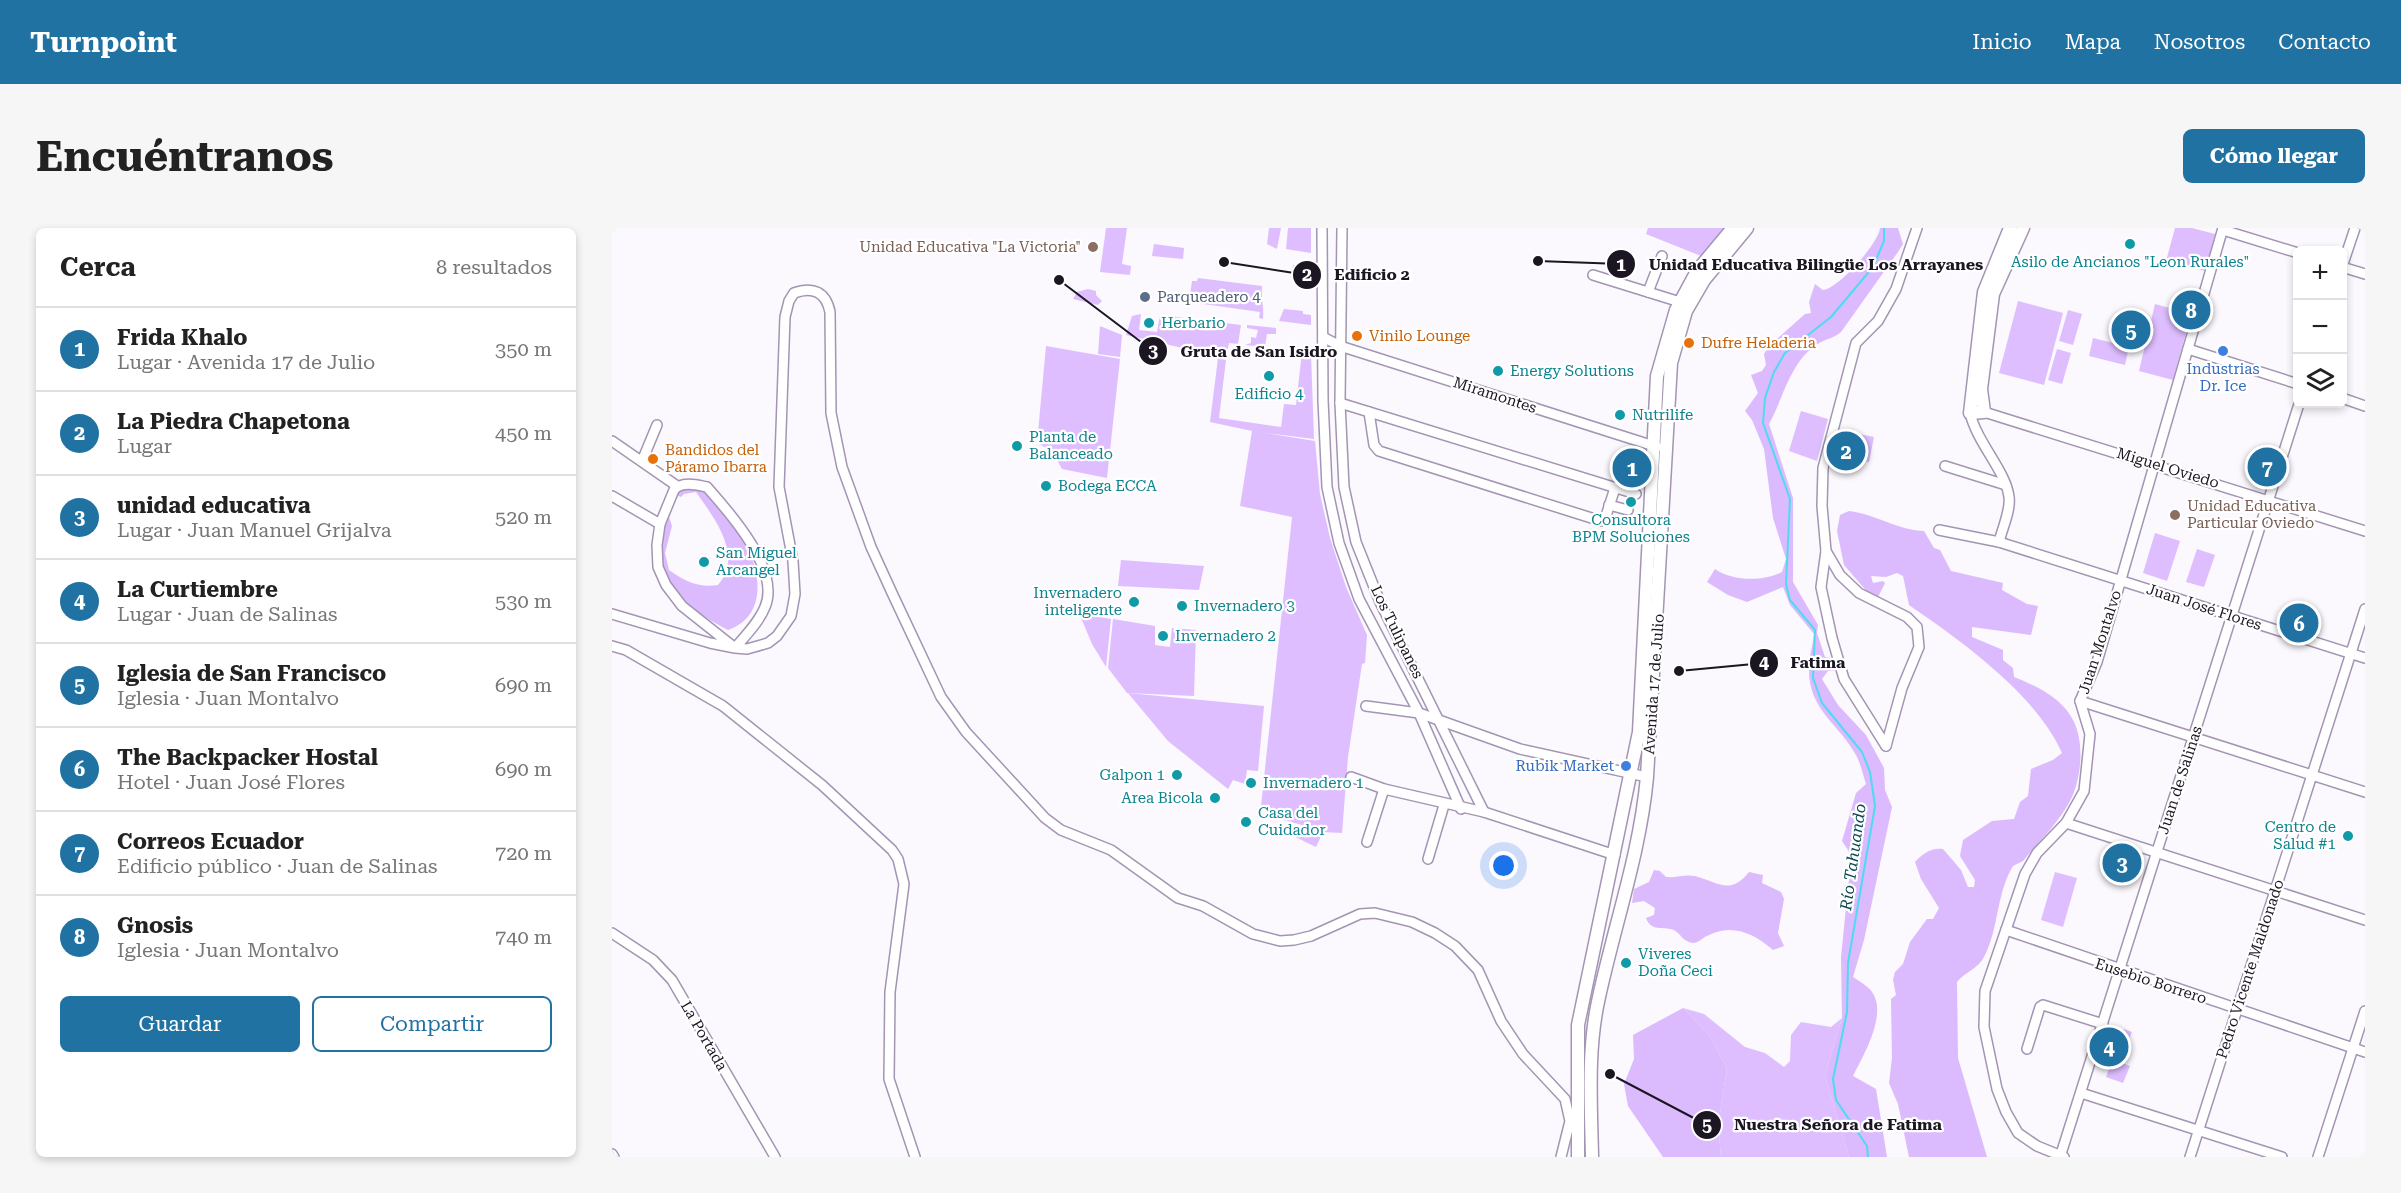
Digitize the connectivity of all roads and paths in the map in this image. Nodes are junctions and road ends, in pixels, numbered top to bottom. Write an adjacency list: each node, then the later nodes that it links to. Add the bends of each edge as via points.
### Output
1 (1322, 228): 13 (street, Los Tulipanes)
2 (1342, 228): 14 (street, Los Tulipanes)
3 (1733, 228): 19 (main road, Avenida 17 de Julio, via 1700,266)
4 (1747, 228): 33 (main road, Avenida 17 de Julio, via 1704,280 1686,311 1669,374)
5 (1917, 228): 49 (street, via 1896,289 1878,321 1856,343 1846,376 1822,468)
6 (2010, 228): 30 (main road, via 1984,292)
7 (2023, 228): 29 (main road, via 1993,294 1981,389)
8 (2355, 228): 11 (street)
9 (2223, 229): 10 (street); 22 (street, Juan Montalvo)
10 (2293, 251)
11 (2347, 254)
12 (1662, 256): 18 (street)
13 (1321, 262): 14 (street); 20 (street, Los Tulipanes)
14 (1341, 263): 21 (street, Los Tulipanes)
15 (2347, 268): 16 (street)
16 (2365, 274)
17 (1593, 275): 18 (street)
18 (1648, 292): 19 (street)
19 (1680, 302): 33 (main road, Avenida 17 de Julio, via 1659,369)
20 (1323, 337): 21 (street, Miramontes); 60 (street, Los Tulipanes, via 1327,487 1339,543 1359,599)
21 (1340, 346): 25 (street, Los Tulipanes); 33 (street, Miramontes)
22 (2188, 349): 23 (street); 35 (street, Juan Montalvo)
23 (2293, 382)
24 (2347, 399): 26 (street)
25 (1340, 403): 28 (street); 61 (street, Los Tulipanes, via 1344,487 1356,542 1380,602)
26 (2365, 406)
27 (2298, 408): 42 (street, Juan de Salinas)
28 (1369, 412): 39 (street); 43 (street, via 1374,445 1379,451 1601,521)
29 (1984, 412): 30 (main road, Miguel Oviedo); 35 (street, Miguel Oviedo)
30 (1970, 413): 37 (street, via 1974,430)
31 (657, 425): 34 (street)
32 (612, 441): 34 (street)
33 (1661, 448): 63 (main road, Avenida 17 de Julio, via 1639,732); 66 (main road, Avenida 17 de Julio)
34 (642, 461): 38 (street)
35 (2154, 464): 42 (street, Miguel Oviedo); 50 (street, Juan Montalvo)
36 (1945, 466): 37 (street)
37 (2006, 485): 48 (street, via 2009,502)
38 (677, 486): 45 (street); 55 (street, via 707,487 736,521 766,574 766,606)
39 (1615, 488): 40 (street); 43 (street)
40 (1636, 494)
41 (612, 496): 45 (street)
42 (2269, 500): 47 (street, Miguel Oviedo); 53 (street, Juan de Salinas)
43 (1609, 505): 44 (street)
44 (1628, 510)
45 (660, 524): 55 (street, via 656,556 666,585 682,606)
46 (1939, 530): 48 (street, Juan José Flores)
47 (2365, 531)
48 (1999, 542): 50 (street, Juan José Flores)
49 (1826, 551): 49 (street, via 1840,575 1859,593 1906,617 1917,627 1918,647 1886,746 1844,679 1821,587)
50 (2121, 581): 53 (street, Juan José Flores); 58 (street, Juan Montalvo, via 2097,662)
51 (2365, 609): 56 (street, Pedro Vicente Maldonado)
52 (612, 614): 55 (street)
53 (2232, 616): 56 (street, Juan José Flores); 62 (street, Juan de Salinas)
54 (612, 646): 91 (street, via 626,650 723,706 822,785 898,859 904,884 890,992 889,1079)
55 (735, 648): 92 (street, via 768,643 785,627 795,605 793,561 779,487 784,317 794,293 811,290 828,300 831,413 842,467 884,576 941,697 966,732 1045,818 1061,830 1112,850 1178,898 1203,906 1252,934 1294,940 1360,914 1375,913 1412,922 1455,946 1478,970 1512,1038 1565,1099 1570,1121)
56 (2351, 653): 57 (street, Juan José Flores); 64 (street, Pedro Vicente Maldonado)
57 (2365, 658)
58 (2080, 701): 62 (street); 72 (street, Juan Montalvo, via 2090,734 2087,780)
59 (1366, 706): 60 (street)
60 (1419, 713): 61 (street); 70 (street, Los Tulipanes)
61 (1439, 718): 63 (street, via 1521,748); 71 (street, Los Tulipanes)
62 (2193, 738): 64 (street); 74 (street, Juan de Salinas)
63 (1631, 773): 66 (street); 75 (main road, Avenida 17 de Julio)
64 (2312, 775): 68 (street); 77 (street, Pedro Vicente Maldonado)
65 (1351, 777): 67 (street)
66 (1647, 777): 94 (main road, Avenida 17 de Julio, via 1640,838 1598,997 1591,1056)
67 (1384, 789): 69 (street); 73 (street)
68 (2365, 792)
69 (1444, 805): 70 (street); 76 (street)
70 (1461, 809): 71 (street)
71 (1484, 812): 75 (street)
72 (2066, 823): 74 (street); 79 (street, Juan Montalvo, via 2037,853 2025,874)
73 (1367, 842)
74 (2157, 852): 77 (street); 81 (street, Juan de Salinas)
75 (1615, 855): 93 (main road, Avenida 17 de Julio, via 1578,1025)
76 (1428, 859)
77 (2275, 890): 78 (street); 82 (street, Pedro Vicente Maldonado)
78 (2365, 920)
79 (2006, 930): 81 (street, Eusebio Borrero); 95 (street, Juan Montalvo, via 1985,991 1984,1027 1995,1080 2018,1133)
80 (612, 933): 90 (street, La Portada, via 653,960 672,980)
81 (2120, 970): 82 (street, Eusebio Borrero); 84 (street, Juan de Salinas)
82 (2237, 1010): 85 (street, Eusebio Borrero); 89 (street, Pedro Vicente Maldonado)
83 (2365, 1011): 85 (street)
84 (2103, 1024): 86 (street, via 2043,1005); 88 (street, Juan de Salinas)
85 (2353, 1048): 87 (street, Eusebio Borrero); 98 (street)
86 (2027, 1049)
87 (2365, 1052)
88 (2081, 1094): 89 (street); 95 (street, Juan de Salinas)
89 (2199, 1131): 96 (street, Pedro Vicente Maldonado); 97 (street)
90 (775, 1157)
91 (915, 1157)
92 (1561, 1157)
93 (1578, 1157)
94 (1592, 1157)
95 (2061, 1157)
96 (2190, 1157)
97 (2282, 1157)
98 (2318, 1157)

